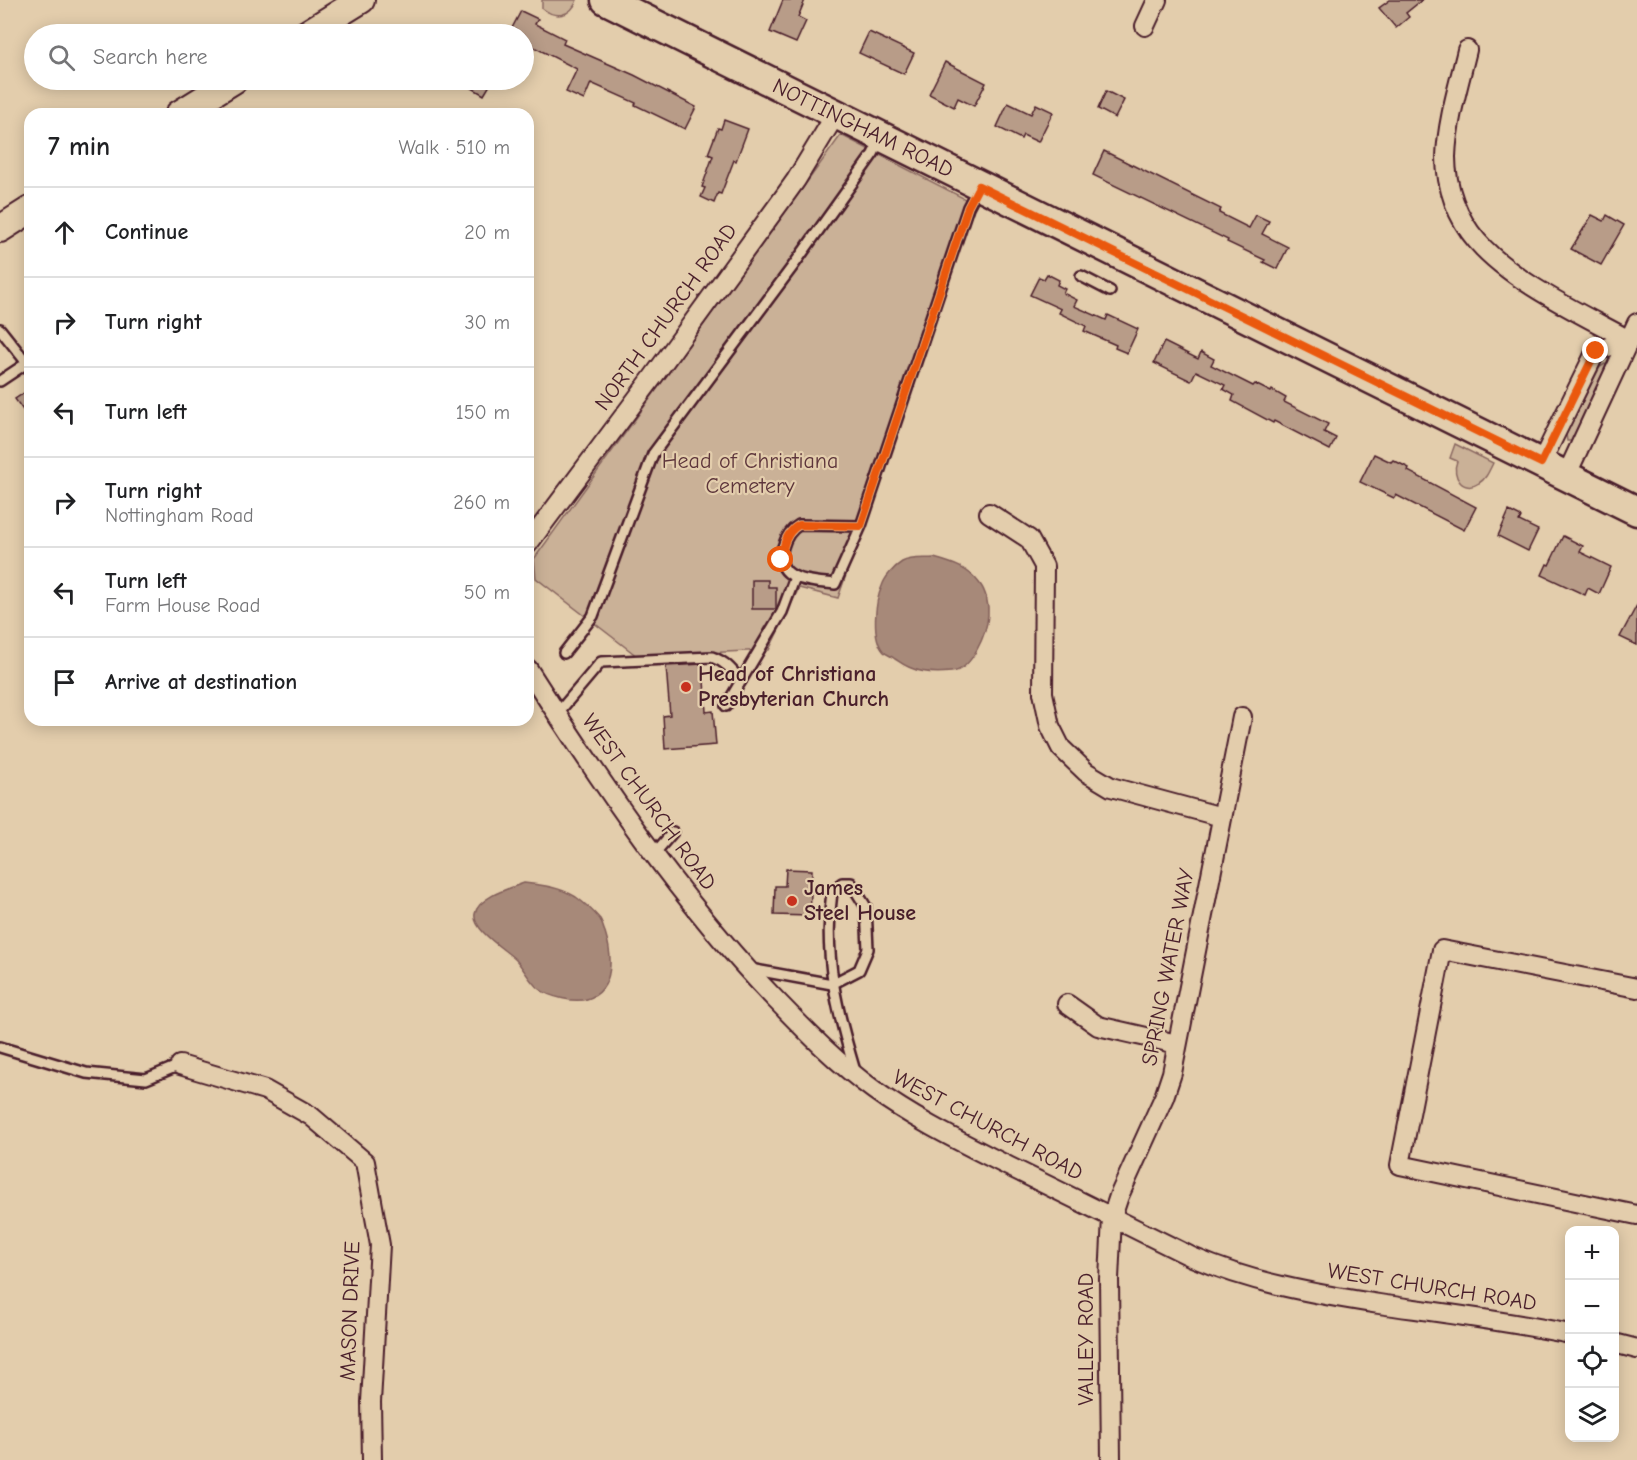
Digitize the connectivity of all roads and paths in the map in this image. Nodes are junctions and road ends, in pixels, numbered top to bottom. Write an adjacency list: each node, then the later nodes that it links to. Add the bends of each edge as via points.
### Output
1 (360, 0): 4 (street)
2 (606, 0): 9 (main road, NOTTINGHAM ROAD)
3 (1157, 0): 5 (street)
4 (322, 24)
5 (1145, 26)
6 (1467, 50): 18 (street, via 1446,158 1458,213 1477,241 1504,266)
7 (217, 90): 8 (street)
8 (189, 108)
9 (836, 114): 10 (main road, NOTTINGHAM ROAD); 26 (street, NORTH CHURCH ROAD, via 781,201)
10 (882, 137): 11 (main road, NOTTINGHAM ROAD); 28 (lane, via 793,266 653,454 593,616)
11 (979, 186): 22 (main road, NOTTINGHAM ROAD); 25 (lane, via 968,207)
12 (24, 214): 13 (street)
13 (0, 229)
14 (1081, 276): 15 (lane)
15 (1110, 291)
16 (1637, 323): 18 (street)
17 (0, 329): 19 (lane)
18 (1629, 340): 22 (street); 22 (street, via 1596,351)
19 (24, 359)
20 (24, 365): 21 (lane)
21 (0, 381)
22 (1553, 470): 23 (main road, NOTTINGHAM ROAD)
23 (1637, 511)
24 (989, 513): 34 (street, via 1029,538 1044,566 1043,693 1050,726 1060,748 1086,772 1111,787)
25 (861, 526): 27 (lane, via 835,584); 27 (lane, via 809,524 792,529 781,560 783,568)
26 (534, 536)
27 (795, 577): 30 (lane, via 782,612)
28 (564, 653)
29 (534, 678): 32 (street, WEST CHURCH ROAD)
30 (741, 681): 31 (lane); 32 (lane, via 729,666 712,657 601,662)
31 (726, 706)
32 (557, 714): 36 (street, WEST CHURCH ROAD)
33 (1242, 717): 34 (street, SPRING WATER WAY)
34 (1222, 817): 41 (street, SPRING WATER WAY)
35 (673, 831): 36 (lane)
36 (654, 854): 37 (street, WEST CHURCH ROAD)
37 (746, 969): 38 (lane); 44 (street, WEST CHURCH ROAD)
38 (832, 984): 38 (lane, via 859,970 868,949 866,907 851,883 842,883 832,892 828,918); 44 (lane)
39 (1637, 988): 45 (street, via 1442,950 1400,1165)
40 (1067, 1004): 41 (street, via 1098,1026)
41 (1178, 1044): 46 (street, SPRING WATER WAY, via 1164,1097)
42 (0, 1047): 43 (lane, via 86,1073 146,1079)
43 (180, 1065): 50 (street, MASON DRIVE, via 265,1090 311,1116 365,1161 380,1245 371,1402)
44 (857, 1077): 46 (street, WEST CHURCH ROAD, via 940,1131)
45 (1637, 1215)
46 (1112, 1217): 47 (street, WEST CHURCH ROAD, via 1210,1265 1265,1283); 51 (street, VALLEY ROAD)
47 (1565, 1333)
48 (1619, 1344): 49 (street)
49 (1637, 1349)
50 (372, 1460)
51 (1112, 1460)

